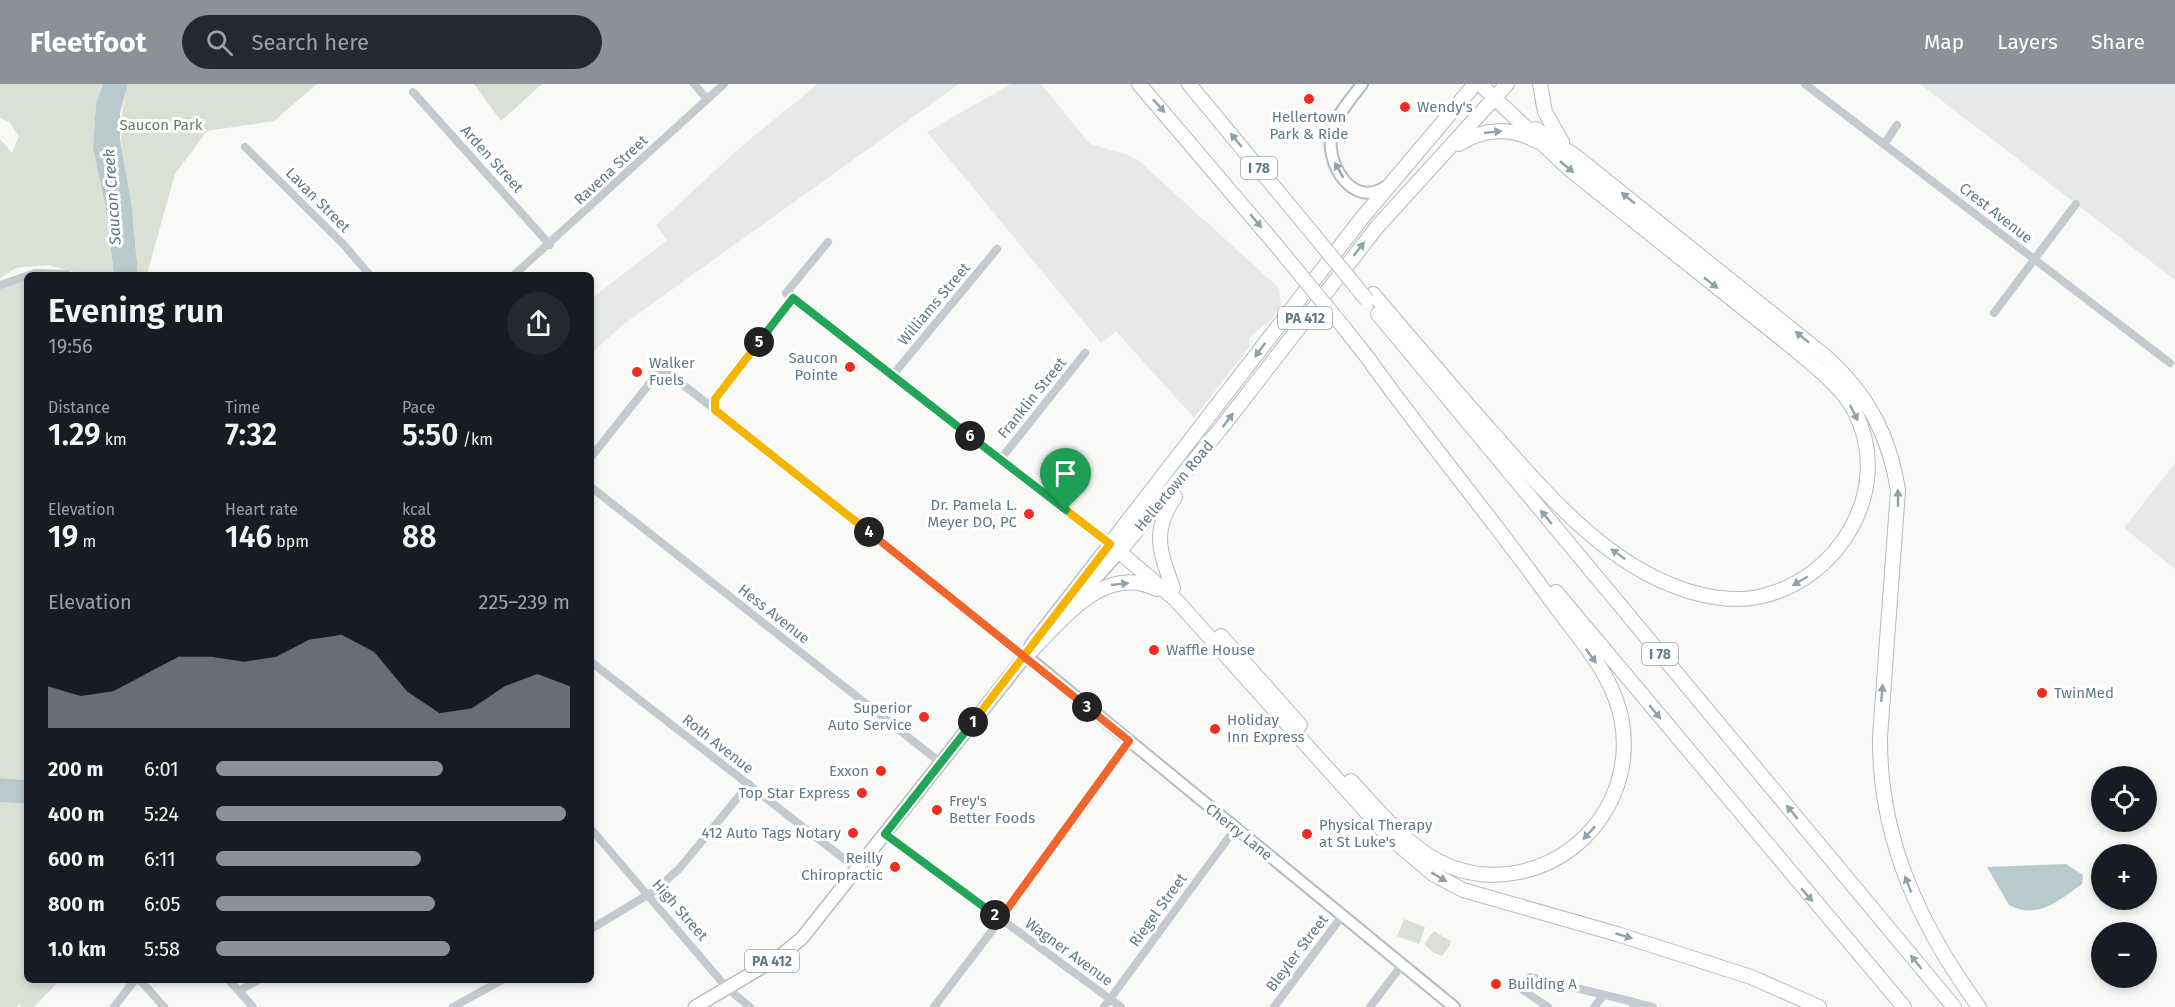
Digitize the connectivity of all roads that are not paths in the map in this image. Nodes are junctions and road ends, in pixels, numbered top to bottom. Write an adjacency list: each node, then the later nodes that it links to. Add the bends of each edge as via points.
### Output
1 (694, 84): 13 (street)
2 (724, 84): 13 (street, Ravena Street)
3 (1139, 84): 34 (highway, I 78, one-way to 34, bridge)
4 (1189, 84): 30 (highway, I 78, one-way to 4, bridge)
5 (1362, 84): 20 (street, one-way to 5, via 1384,188 1366,194 1352,188 1336,167 1331,147 1333,130)
6 (1475, 84): 20 (highway, Hellertown Road / PA 412)
7 (1480, 84): 12 (highway)
8 (1507, 84): 12 (highway, Hellertown Road / PA 412)
9 (1540, 84): 19 (highway, via 1549,121)
10 (1805, 84): 15 (street, Crest Avenue)
11 (413, 92): 23 (street, Arden Street)
12 (1495, 98): 17 (highway); 18 (highway, Hellertown Road / PA 412); 19 (highway)
13 (707, 99): 23 (street, Ravena Street)
14 (1898, 124): 15 (street)
15 (1885, 143): 25 (street, Crest Avenue)
16 (245, 147): 26 (street, Lavan Street)
17 (1546, 148): 18 (highway, one-way to 17, via 1468,139 1493,131 1518,133); 30 (highway, one-way to 30, via 1822,372 1855,412 1867,462 1865,495 1843,541 1810,575 1776,592 1739,599 1683,589 1632,564 1592,536 1556,502)
18 (1442, 156): 40 (highway, Hellertown Road / PA 412, one-way to 18, via 1371,234)
19 (1578, 158): 86 (highway, one-way to 19, via 1924,922 1905,876 1887,812 1880,727 1898,490 1892,455 1878,420 1852,382 1826,357)
20 (1400, 172): 42 (highway, Hellertown Road / PA 412, one-way to 42, via 1273,332)
21 (2076, 204): 25 (street)
22 (828, 242): 31 (street, via 786,294)
23 (550, 245): 27 (street, Ravena Street)
24 (997, 249): 36 (street, Williams Street)
25 (2035, 259): 32 (street); 35 (street, Crest Avenue)
26 (367, 272)
27 (517, 272)
28 (24, 277): 29 (street)
29 (0, 285)
30 (1370, 297): 85 (highway, I 78, one-way to 30)
31 (793, 298): 36 (street); 37 (street, via 715,399)
32 (1994, 313)
33 (1085, 353): 39 (street, Franklin Street)
34 (1367, 357): 43 (highway, one-way to 43, via 1425,437 1512,544 1609,683 1623,722 1624,750 1618,787 1593,830 1562,855 1510,874 1460,870 1429,857 1390,824 1207,621); 84 (highway, I 78, one-way to 84, via 1562,600)
35 (2170, 363)
36 (892, 376): 39 (street)
37 (715, 410): 38 (street, via 662,368); 44 (street)
38 (594, 453)
39 (1000, 460): 42 (street)
40 (1189, 469): 42 (highway, Hellertown Road / PA 412); 43 (highway, via 1164,512 1159,533)
41 (594, 489): 47 (street, Hess Avenue)
42 (1117, 545): 43 (highway); 44 (main road, Hellertown Road / PA 412)
43 (1175, 594): 44 (highway, one-way to 43, via 1091,594 1107,585 1138,582); 83 (highway, one-way to 83, via 1388,836 1433,874 1463,890 1751,977)
44 (1026, 656): 46 (street, Cherry Lane); 47 (main road, PA 412)
45 (594, 664): 48 (street, Roth Avenue)
46 (1129, 741): 49 (street, Cherry Lane); 55 (street)
47 (940, 762): 51 (main road, PA 412)
48 (748, 784): 52 (street, Roth Avenue); 53 (street, via 690,858)
49 (1235, 829): 54 (street, Cherry Lane); 66 (street, Riegel Street)
50 (594, 832): 53 (street, High Street)
51 (885, 834): 52 (main road, PA 412); 55 (street, Wagner Avenue)
52 (857, 869): 63 (main road, PA 412, via 792,947)
53 (649, 894): 56 (street); 63 (street, High Street)
54 (1342, 916): 57 (street, Cherry Lane); 77 (street, Bleyler Street)
55 (1000, 919): 66 (street, Wagner Avenue); 74 (street)
56 (594, 927)
57 (1402, 965): 78 (street); 79 (street, Cherry Lane)
58 (133, 983): 68 (street)
59 (143, 983): 69 (street)
60 (232, 983): 64 (street)
61 (252, 983): 64 (street)
62 (497, 983): 71 (street)
63 (727, 988): 72 (main road, PA 412); 73 (street, High Street)
64 (239, 990): 70 (street)
65 (1604, 995): 67 (street); 80 (street, via 1530,977 1520,988); 81 (street)
66 (1110, 999): 75 (street, Riegel Street); 76 (street, Wagner Avenue)
67 (1633, 1004): 82 (street)
68 (114, 1007)
69 (164, 1007)
70 (252, 1007)
71 (453, 1007)
72 (695, 1007)
73 (750, 1007)
74 (934, 1007)
75 (1104, 1007)
76 (1121, 1007)
77 (1274, 1007)
78 (1370, 1007)
79 (1454, 1007)
80 (1548, 1007)
81 (1594, 1007)
82 (1653, 1007)
83 (1819, 1007)
84 (1904, 1007)
85 (1954, 1007)
86 (1979, 1007)

